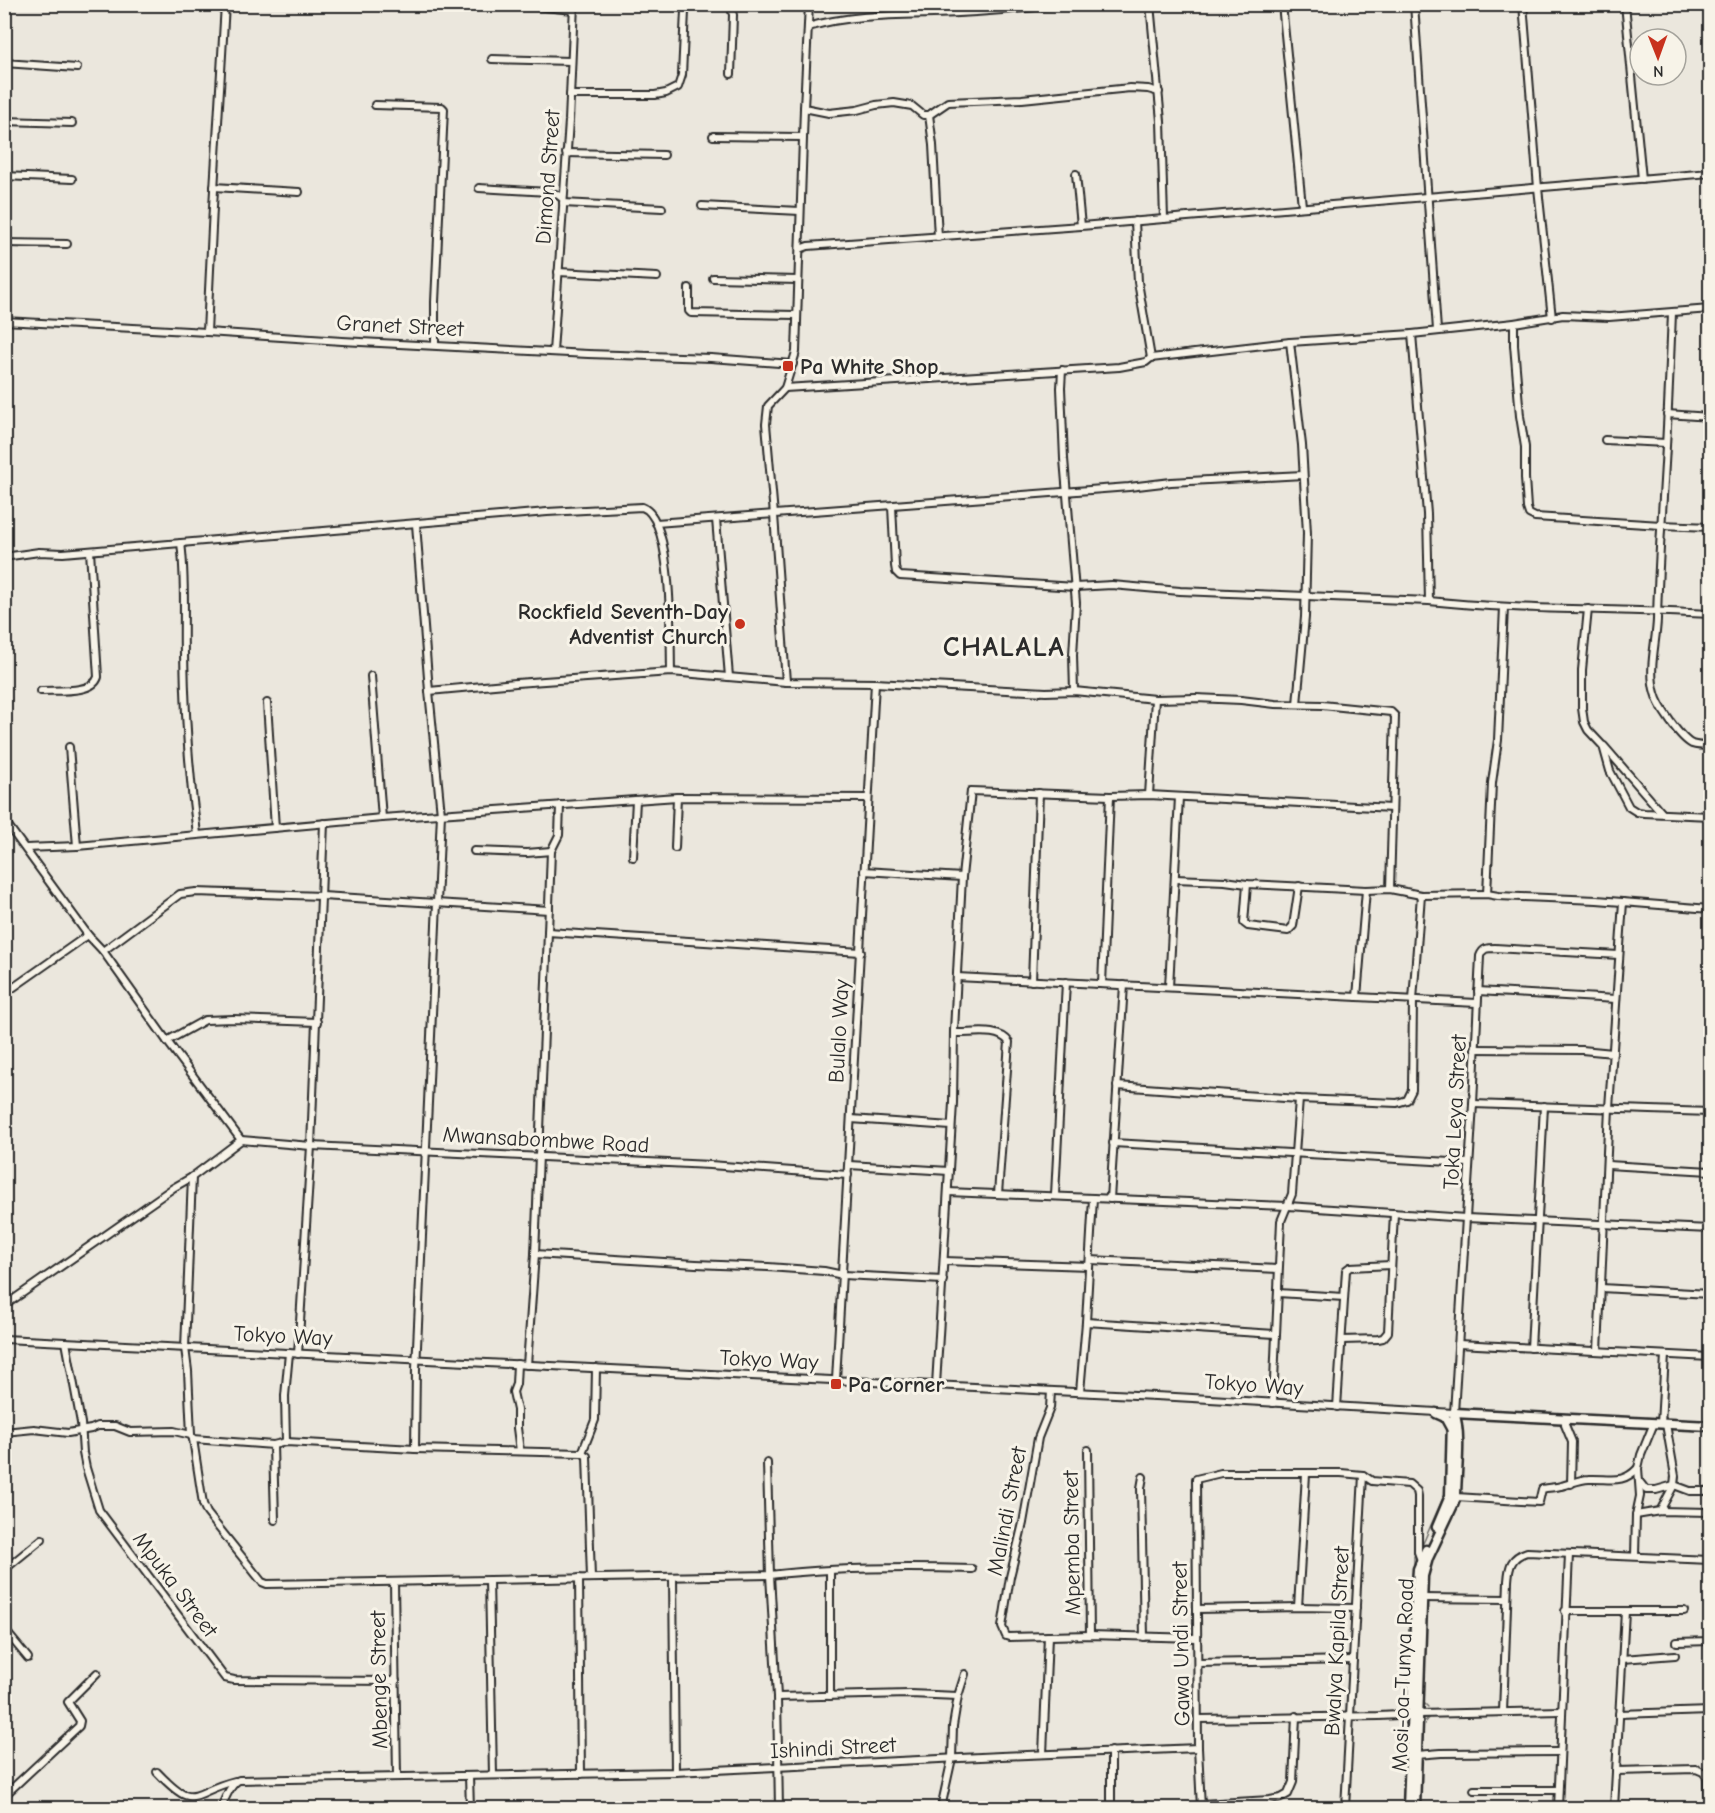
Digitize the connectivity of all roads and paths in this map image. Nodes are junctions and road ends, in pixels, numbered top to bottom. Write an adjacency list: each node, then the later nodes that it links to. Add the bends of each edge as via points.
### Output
1 (225, 4): 36 (street)
2 (515, 4): 11 (street)
3 (727, 4): 19 (street, via 733,15)
4 (809, 4): 14 (street)
5 (1063, 4): 13 (street)
6 (1150, 4): 20 (street)
7 (1282, 4): 43 (street)
8 (1414, 4): 40 (street)
9 (1523, 4): 37 (street)
10 (1624, 4): 35 (street)
11 (574, 7): 16 (street, Dimond Street)
12 (686, 7): 21 (street, via 682,75 673,91 631,96)
13 (1000, 8): 14 (street, via 878,16)
14 (808, 27): 23 (street)
15 (492, 59): 16 (street)
16 (571, 61): 21 (street, Dimond Street)
17 (4, 63): 18 (street)
18 (77, 68)
19 (731, 74)
20 (1159, 92): 24 (street, via 1130,88 1022,99 965,100 948,102); 46 (street)
21 (570, 95): 29 (street, Dimond Street)
22 (375, 105): 68 (street, via 444,109)
23 (804, 108): 24 (street, via 829,113 894,103 912,106); 28 (street)
24 (928, 115): 49 (street)
25 (4, 121): 26 (street)
26 (72, 123)
27 (713, 135): 28 (street)
28 (803, 137): 45 (street)
29 (566, 153): 30 (street); 41 (street, Dimond Street)
30 (664, 155)
31 (1710, 173): 35 (street)
32 (1077, 174): 48 (street)
33 (4, 176): 34 (street)
34 (72, 179)
35 (1642, 179): 37 (street)
36 (214, 188): 39 (street); 65 (street)
37 (1538, 188): 40 (street); 61 (street)
38 (479, 189): 41 (street, via 549,192)
39 (299, 192)
40 (1428, 196): 43 (street); 64 (street)
41 (563, 201): 44 (street); 53 (street, Dimond Street)
42 (702, 206): 45 (street)
43 (1302, 206): 46 (street)
44 (662, 208)
45 (800, 211): 52 (street)
46 (1164, 219): 47 (street)
47 (1135, 221): 48 (street); 70 (street, via 1138,282)
48 (1081, 226): 49 (street)
49 (938, 237): 52 (street)
50 (4, 243): 51 (street)
51 (67, 244)
52 (800, 249): 56 (street)
53 (558, 272): 54 (street); 69 (street, Dimond Street)
54 (657, 277)
55 (713, 278): 56 (street)
56 (798, 280): 60 (street)
57 (688, 288): 60 (street, via 691,313)
58 (1710, 309): 59 (street)
59 (1672, 313): 61 (street); 74 (street)
60 (796, 315): 71 (street)
61 (1552, 318): 63 (street)
62 (4, 321): 65 (street, Granet Street)
63 (1514, 323): 64 (street); 85 (street, via 1529,514)
64 (1437, 330): 66 (street)
65 (207, 332): 68 (street, Granet Street)
66 (1412, 334): 67 (street); 92 (street, via 1427,514)
67 (1290, 342): 70 (street); 78 (street)
68 (435, 345): 69 (street, Granet Street)
69 (553, 352): 71 (street, Granet Street)
70 (1151, 358): 72 (street, via 1119,367)
71 (793, 364): 73 (street)
72 (1062, 370): 73 (street); 79 (street)
73 (784, 388): 81 (street, via 768,406 766,424)
74 (1667, 414): 75 (street); 77 (street)
75 (1710, 417)
76 (1605, 441): 77 (street)
77 (1666, 443): 85 (street)
78 (1303, 474): 79 (street); 91 (street)
79 (1067, 492): 80 (street); 90 (street)
80 (892, 506): 81 (street); 90 (street, via 895,566 900,576)
81 (774, 515): 82 (street); 100 (street)
82 (716, 519): 83 (street); 99 (street)
83 (656, 523): 84 (street, via 647,508 642,507); 97 (street, via 666,565)
84 (416, 524): 87 (street); 104 (street)
85 (1660, 525): 86 (street); 95 (street)
86 (1710, 527)
87 (181, 543): 88 (street); 127 (street, via 187,722)
88 (90, 551): 89 (street); 102 (street, via 97,682 78,690)
89 (4, 557)
90 (1075, 587): 91 (street, via 1112,585); 103 (street)
91 (1306, 596): 92 (street); 107 (street)
92 (1429, 601): 93 (street)
93 (1504, 607): 94 (street); 141 (street)
94 (1588, 609): 95 (street); 108 (street, via 1582,670 1583,716 1588,730)
95 (1657, 610): 96 (street); 109 (street, via 1652,681 1656,698 1690,743)
96 (1710, 614)
97 (671, 672): 99 (street); 104 (street)
98 (371, 676): 123 (street)
99 (729, 677): 100 (street)
100 (786, 682): 101 (street)
101 (875, 683): 103 (street); 116 (street, Bulalo Way)
102 (41, 691)
103 (1074, 691): 105 (street)
104 (429, 692): 121 (street)
105 (1155, 699): 107 (street); 112 (street)
106 (267, 703): 126 (street)
107 (1296, 704): 119 (street, via 1394,714)
108 (1601, 743): 120 (street); 120 (street, via 1610,771 1631,809)
109 (1710, 746)
110 (69, 747): 128 (street)
111 (1039, 793): 113 (street); 135 (street, via 971,791); 154 (street)
112 (1149, 795): 113 (street); 115 (street)
113 (1110, 796): 156 (street)
114 (677, 797): 116 (street); 117 (street); 130 (street)
115 (1179, 797): 119 (street); 136 (street)
116 (868, 798): 134 (street, Bulalo Way)
117 (636, 800): 118 (street); 133 (street)
118 (560, 805): 121 (street); 131 (street, via 559,835)
119 (1392, 808): 139 (street)
120 (1663, 813): 122 (street)
121 (441, 814): 123 (street); 144 (street)
122 (1710, 816)
123 (382, 818): 125 (street)
124 (4, 820): 129 (street)
125 (324, 823): 126 (street); 143 (street)
126 (275, 828): 127 (street)
127 (197, 834): 128 (street)
128 (77, 846): 129 (street)
129 (26, 848): 149 (street)
130 (675, 848)
131 (551, 850): 132 (street); 147 (street)
132 (474, 851)
133 (633, 857)
134 (864, 871): 135 (street); 151 (street, Bulalo Way)
135 (962, 877): 153 (street)
136 (1175, 879): 137 (street); 158 (street)
137 (1247, 884): 138 (street); 138 (street, via 1244,923 1288,931 1293,926)
138 (1299, 886): 140 (street)
139 (1390, 889): 140 (street); 142 (street)
140 (1366, 890): 161 (street)
141 (1487, 894): 142 (street); 145 (street)
142 (1421, 895): 163 (street)
143 (322, 896): 144 (street); 150 (street, via 183,893); 165 (street)
144 (438, 902): 147 (street); 181 (street)
145 (1623, 902): 146 (street); 152 (street)
146 (1710, 909)
147 (549, 910): 148 (street)
148 (548, 932): 151 (street); 183 (street)
149 (88, 935): 150 (street); 160 (street)
150 (103, 951): 167 (street)
151 (861, 952): 176 (street, Bulalo Way)
152 (1619, 955): 159 (street, Toka Leya Street, via 1486,948 1480,956); 162 (street)
153 (957, 977): 154 (street); 166 (street)
154 (1032, 981): 155 (street)
155 (1066, 982): 156 (street); 193 (street)
156 (1102, 984): 157 (street)
157 (1124, 985): 158 (street); 170 (street)
158 (1169, 987): 161 (street)
159 (1478, 991): 162 (street); 164 (street, Toka Leya Street)
160 (4, 994)
161 (1357, 997): 163 (street)
162 (1616, 999): 169 (street)
163 (1413, 1000): 164 (street); 171 (street, via 1412,1090 1407,1100)
164 (1477, 1003): 168 (street, Toka Leya Street)
165 (317, 1022): 167 (street, via 205,1020); 180 (street)
166 (954, 1034): 177 (street); 192 (street, via 996,1033 1009,1042)
167 (167, 1041): 178 (street)
168 (1475, 1048): 169 (street); 172 (street, Toka Leya Street)
169 (1612, 1053): 174 (street)
170 (1117, 1086): 171 (street); 179 (street)
171 (1299, 1099): 182 (street)
172 (1473, 1104): 173 (street); 184 (street, Toka Leya Street)
173 (1544, 1106): 174 (street); 199 (street)
174 (1610, 1108): 175 (street); 186 (street)
175 (1710, 1112)
176 (851, 1119): 177 (street); 185 (street, Bulalo Way)
177 (951, 1126): 188 (street)
178 (241, 1140): 180 (street, Mwansabombwe Road); 190 (street)
179 (1113, 1143): 182 (street); 195 (street)
180 (311, 1146): 181 (street, Mwansabombwe Road); 224 (street)
181 (426, 1151): 183 (street, Mwansabombwe Road); 227 (street)
182 (1295, 1153): 184 (street); 196 (street)
183 (539, 1156): 189 (street, Mwansabombwe Road); 202 (street)
184 (1469, 1163): 198 (street, Toka Leya Street)
185 (849, 1165): 188 (street); 189 (street, Bulalo Way)
186 (1608, 1166): 187 (street); 200 (street)
187 (1710, 1171)
188 (949, 1172): 191 (street)
189 (848, 1175): 207 (street, Bulalo Way)
190 (192, 1177): 213 (street); 220 (street)
191 (948, 1192): 192 (street); 203 (street)
192 (998, 1194): 193 (street)
193 (1055, 1195): 194 (street)
194 (1093, 1198): 195 (street); 204 (street)
195 (1110, 1199): 196 (street)
196 (1288, 1206): 197 (street); 206 (street, via 1282,1217)
197 (1394, 1213): 198 (street); 205 (street)
198 (1466, 1218): 199 (street); 219 (street, Toka Leya Street)
199 (1538, 1220): 200 (street); 221 (street)
200 (1604, 1225): 201 (street); 209 (street)
201 (1710, 1229)
202 (535, 1254): 207 (street); 229 (street)
203 (944, 1261): 204 (street); 208 (street)
204 (1090, 1263): 206 (street); 214 (street)
205 (1391, 1265): 212 (street, via 1347,1268); 217 (street, via 1387,1335)
206 (1278, 1269): 210 (street)
207 (843, 1275): 208 (street); 231 (street, Bulalo Way)
208 (943, 1280): 232 (street)
209 (1601, 1288): 211 (street); 222 (street)
210 (1278, 1293): 212 (street); 215 (street)
211 (1710, 1294)
212 (1344, 1296): 217 (street)
213 (4, 1306)
214 (1086, 1322): 215 (street); 234 (street)
215 (1275, 1334): 235 (street)
216 (4, 1339): 218 (street, Tokyo Way)
217 (1342, 1340): 236 (street)
218 (66, 1342): 220 (street, Tokyo Way); 243 (street, Mpuka Street)
219 (1458, 1344): 221 (street); 238 (street, Toka Leya Street)
220 (184, 1348): 223 (street, Tokyo Way); 246 (street)
221 (1531, 1348): 222 (street)
222 (1598, 1351): 225 (street)
223 (289, 1353): 224 (street, Tokyo Way); 247 (street)
224 (298, 1354): 227 (street, Tokyo Way)
225 (1665, 1355): 226 (street); 241 (street)
226 (1710, 1357)
227 (417, 1359): 228 (street, Tokyo Way); 249 (street)
228 (517, 1364): 229 (street, Tokyo Way); 251 (street, via 513,1392)
229 (527, 1365): 230 (street, Tokyo Way)
230 (596, 1368): 231 (street, Tokyo Way); 252 (street, via 595,1420)
231 (836, 1380): 232 (street, Tokyo Way)
232 (936, 1385): 233 (street, Tokyo Way)
233 (1051, 1391): 234 (street, Tokyo Way); 291 (street, Malindi Street, via 1050,1408 1038,1438 1002,1628 1009,1637)
234 (1080, 1392): 235 (street, Tokyo Way)
235 (1273, 1403): 236 (street, Tokyo Way)
236 (1337, 1407): 237 (street, Tokyo Way)
237 (1436, 1413): 238 (street, Tokyo Way); 245 (main road, via 1444,1417)
238 (1454, 1413): 239 (main road, Tokyo Way); 245 (main road, Mosi-oa-Tunya Road)
239 (1471, 1414): 240 (main road, Tokyo Way); 245 (main road)
240 (1565, 1419): 241 (main road, Tokyo Way); 259 (street, via 1572,1442)
241 (1661, 1424): 242 (main road, Tokyo Way); 254 (street, via 1641,1455); 260 (street, via 1674,1460)
242 (1710, 1426)
243 (81, 1430): 244 (street); 246 (street, via 115,1426 130,1432 174,1431); 303 (street, Mpuka Street, via 86,1467 103,1517 225,1678)
244 (4, 1432)
245 (1454, 1432): 262 (main road, Mosi-oa-Tunya Road); 271 (main road, Mosi-oa-Tunya Road, via 1450,1496)
246 (192, 1437): 248 (street); 280 (street, via 204,1509 262,1582)
247 (286, 1442): 248 (street); 249 (street)
248 (273, 1445): 266 (street)
249 (415, 1449): 251 (street)
250 (1088, 1450): 290 (street, Mpemba Street)
251 (520, 1451): 252 (street)
252 (582, 1453): 278 (street, via 587,1456)
253 (767, 1463): 275 (street)
254 (1638, 1468): 258 (street); 259 (street, via 1619,1480 1587,1479)
255 (1306, 1474): 256 (street); 283 (street); 285 (street, Gawa Undi Street, via 1221,1473 1196,1479)
256 (1363, 1475): 271 (street, via 1372,1481 1409,1484 1417,1491 1418,1552); 284 (street, Bwalya Kapila Street)
257 (1143, 1476): 292 (street)
258 (1638, 1480): 260 (street, via 1646,1490); 265 (street)
259 (1571, 1484): 262 (street, via 1542,1489 1539,1502)
260 (1674, 1485): 261 (street, via 1690,1491); 263 (street)
261 (1710, 1491)
262 (1456, 1497): 271 (main road, Mosi-oa-Tunya Road)
263 (1660, 1511): 264 (street); 265 (street)
264 (1710, 1512)
265 (1636, 1515): 269 (street)
266 (275, 1520)
267 (42, 1539): 273 (street)
268 (1569, 1554): 269 (street); 282 (street, via 1527,1552 1514,1558 1510,1563); 286 (street)
269 (1635, 1557): 270 (street)
270 (1710, 1560)
271 (1423, 1564): 281 (main road, Mosi-oa-Tunya Road); 310 (main road, Mosi-oa-Tunya Road, via 1416,1598)
272 (972, 1569): 274 (street)
273 (4, 1570)
274 (830, 1570): 275 (street); 304 (street)
275 (770, 1575): 276 (street); 306 (street)
276 (673, 1577): 278 (street); 324 (street)
277 (579, 1578): 278 (street); 279 (street); 325 (street)
278 (591, 1578)
279 (489, 1580): 280 (street); 326 (street)
280 (394, 1582): 303 (street, Mbenge Street)
281 (1422, 1598): 282 (street); 310 (main road, Mosi-oa-Tunya Road)
282 (1507, 1599): 309 (street)
283 (1298, 1607): 284 (street); 285 (street)
284 (1356, 1608): 299 (street, Bwalya Kapila Street)
285 (1197, 1609): 293 (street, Gawa Undi Street)
286 (1566, 1611): 287 (street); 307 (street)
287 (1625, 1611): 288 (street); 298 (street)
288 (1684, 1611)
289 (4, 1629): 297 (street)
290 (1090, 1635): 291 (street); 292 (street)
291 (1048, 1636): 318 (street)
292 (1144, 1637): 293 (street)
293 (1197, 1638): 300 (street, Gawa Undi Street)
294 (1710, 1641): 295 (street)
295 (1677, 1642)
296 (1675, 1655): 298 (street)
297 (28, 1658)
298 (1622, 1659): 311 (street)
299 (1353, 1660): 300 (street); 313 (street, Bwalya Kapila Street)
300 (1198, 1663): 314 (street, Gawa Undi Street)
301 (97, 1673): 332 (street, via 68,1702 79,1726)
302 (965, 1674): 305 (street)
303 (396, 1681): 328 (street, Mbenge Street)
304 (830, 1696): 305 (street); 306 (street)
305 (958, 1696): 320 (street)
306 (777, 1697): 321 (street)
307 (1562, 1711): 309 (street); 317 (street)
308 (1710, 1711): 311 (street)
309 (1503, 1712): 310 (street)
310 (1416, 1714): 313 (street); 319 (main road, Mosi-oa-Tunya Road); 340 (main road, Mosi-oa-Tunya Road)
311 (1619, 1714): 322 (street)
312 (1296, 1716): 313 (street); 314 (street); 333 (street, via 1293,1782 1288,1794 1270,1800)
313 (1351, 1717): 339 (street, Bwalya Kapila Street)
314 (1199, 1719): 315 (street, Gawa Undi Street)
315 (1198, 1749): 316 (street, Ishindi Street); 333 (street, Gawa Undi Street)
316 (1111, 1751): 318 (street, Ishindi Street); 338 (street)
317 (1559, 1752): 319 (street); 331 (street)
318 (1043, 1754): 320 (street, Ishindi Street)
319 (1417, 1755): 341 (main road, Mosi-oa-Tunya Road)
320 (952, 1758): 321 (street, Ishindi Street); 337 (street)
321 (778, 1767): 324 (street, Ishindi Street); 336 (street)
322 (1616, 1771): 343 (street); 344 (street, via 1696,1769 1707,1778)
323 (157, 1772): 329 (street, Ishindi Street, via 187,1797)
324 (675, 1772): 325 (street, Ishindi Street)
325 (581, 1774): 326 (street, Ishindi Street)
326 (493, 1775): 327 (street, Ishindi Street)
327 (469, 1776): 328 (street, Ishindi Street); 335 (street)
328 (397, 1777): 329 (street, Ishindi Street)
329 (236, 1781): 334 (street)
330 (1474, 1790): 331 (street)
331 (1558, 1790): 342 (street)
332 (4, 1796)
333 (1201, 1806)
334 (221, 1809)
335 (470, 1809)
336 (779, 1809)
337 (941, 1809)
338 (1111, 1809)
339 (1346, 1809)
340 (1408, 1809)
341 (1415, 1809)
342 (1558, 1809)
343 (1614, 1809)
344 (1708, 1809)

